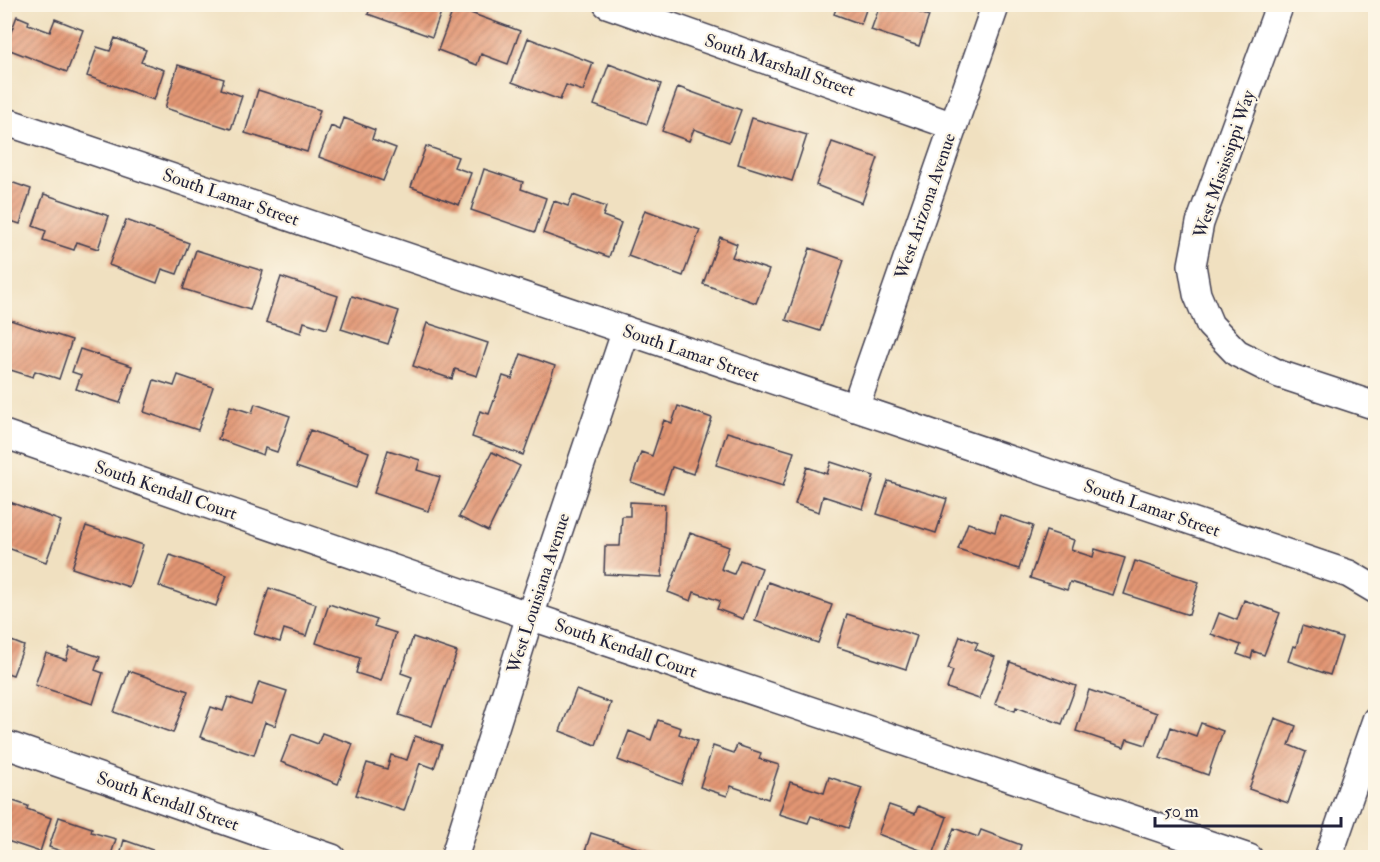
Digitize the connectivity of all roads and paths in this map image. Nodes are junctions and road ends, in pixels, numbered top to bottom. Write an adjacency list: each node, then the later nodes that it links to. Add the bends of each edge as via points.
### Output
1 (607, 4): 5 (street, South Marshall Street)
2 (996, 4): 5 (street, West Arizona Avenue)
3 (1280, 4): 7 (street, West Mississippi Way, via 1200,223 1192,265 1197,294 1210,325 1237,352 1279,374)
4 (4, 121): 6 (street, South Lamar Street)
5 (953, 126): 8 (street, West Arizona Avenue)
6 (626, 330): 8 (street, South Lamar Street); 11 (street, West Louisiana Avenue)
7 (1376, 406)
8 (855, 408): 10 (street, South Lamar Street, via 1349,574)
9 (4, 434): 11 (street, South Kendall Court)
10 (1376, 590)
11 (530, 616): 15 (street, West Louisiana Avenue); 16 (street, South Kendall Court)
12 (1376, 720): 17 (street)
13 (4, 744): 14 (street, South Kendall Street)
14 (332, 858)
15 (454, 858)
16 (1249, 858)
17 (1328, 858)

